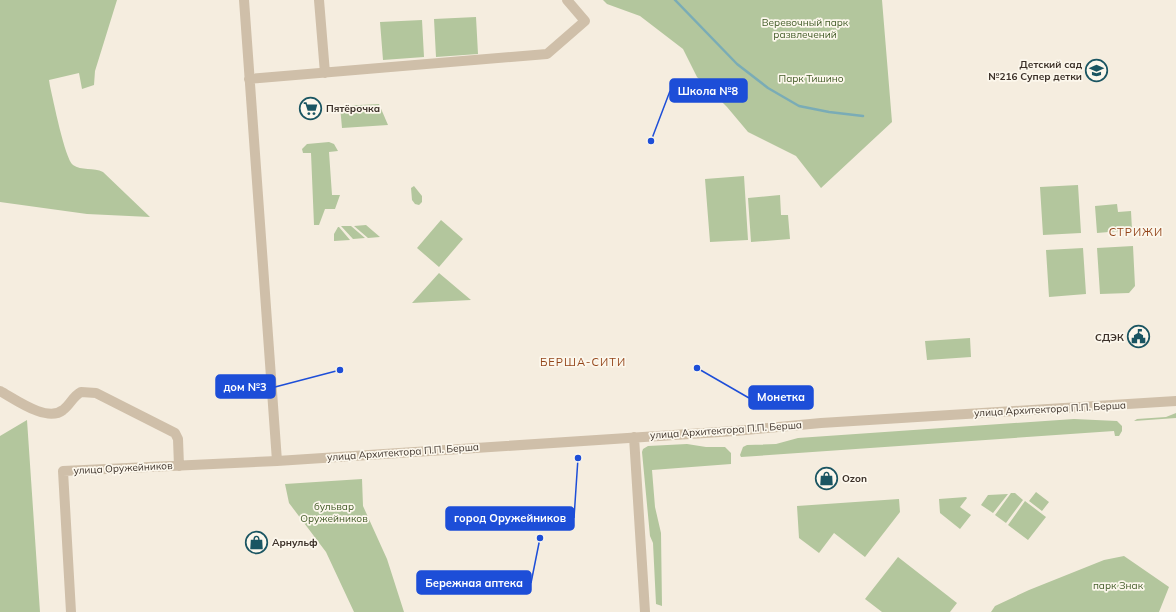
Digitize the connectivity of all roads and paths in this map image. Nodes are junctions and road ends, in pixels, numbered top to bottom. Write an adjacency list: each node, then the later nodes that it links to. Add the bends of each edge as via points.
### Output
1 (244, 0): 5 (street)
2 (319, 0): 4 (street)
3 (567, 0): 4 (street, via 585,21 547,54)
4 (325, 73): 5 (street)
5 (249, 79): 9 (street)
6 (0, 391): 10 (street, via 40,413 53,415 62,411 81,392 96,393 176,433)
7 (1176, 401): 8 (street, улица Архитектора П.П. Берша)
8 (634, 437): 9 (street, улица Архитектора П.П. Берша); 12 (street)
9 (277, 461): 10 (street, улица Оружейников)
10 (179, 466): 11 (street, улица Оружейников, via 63,471)
11 (71, 612)
12 (645, 612)

